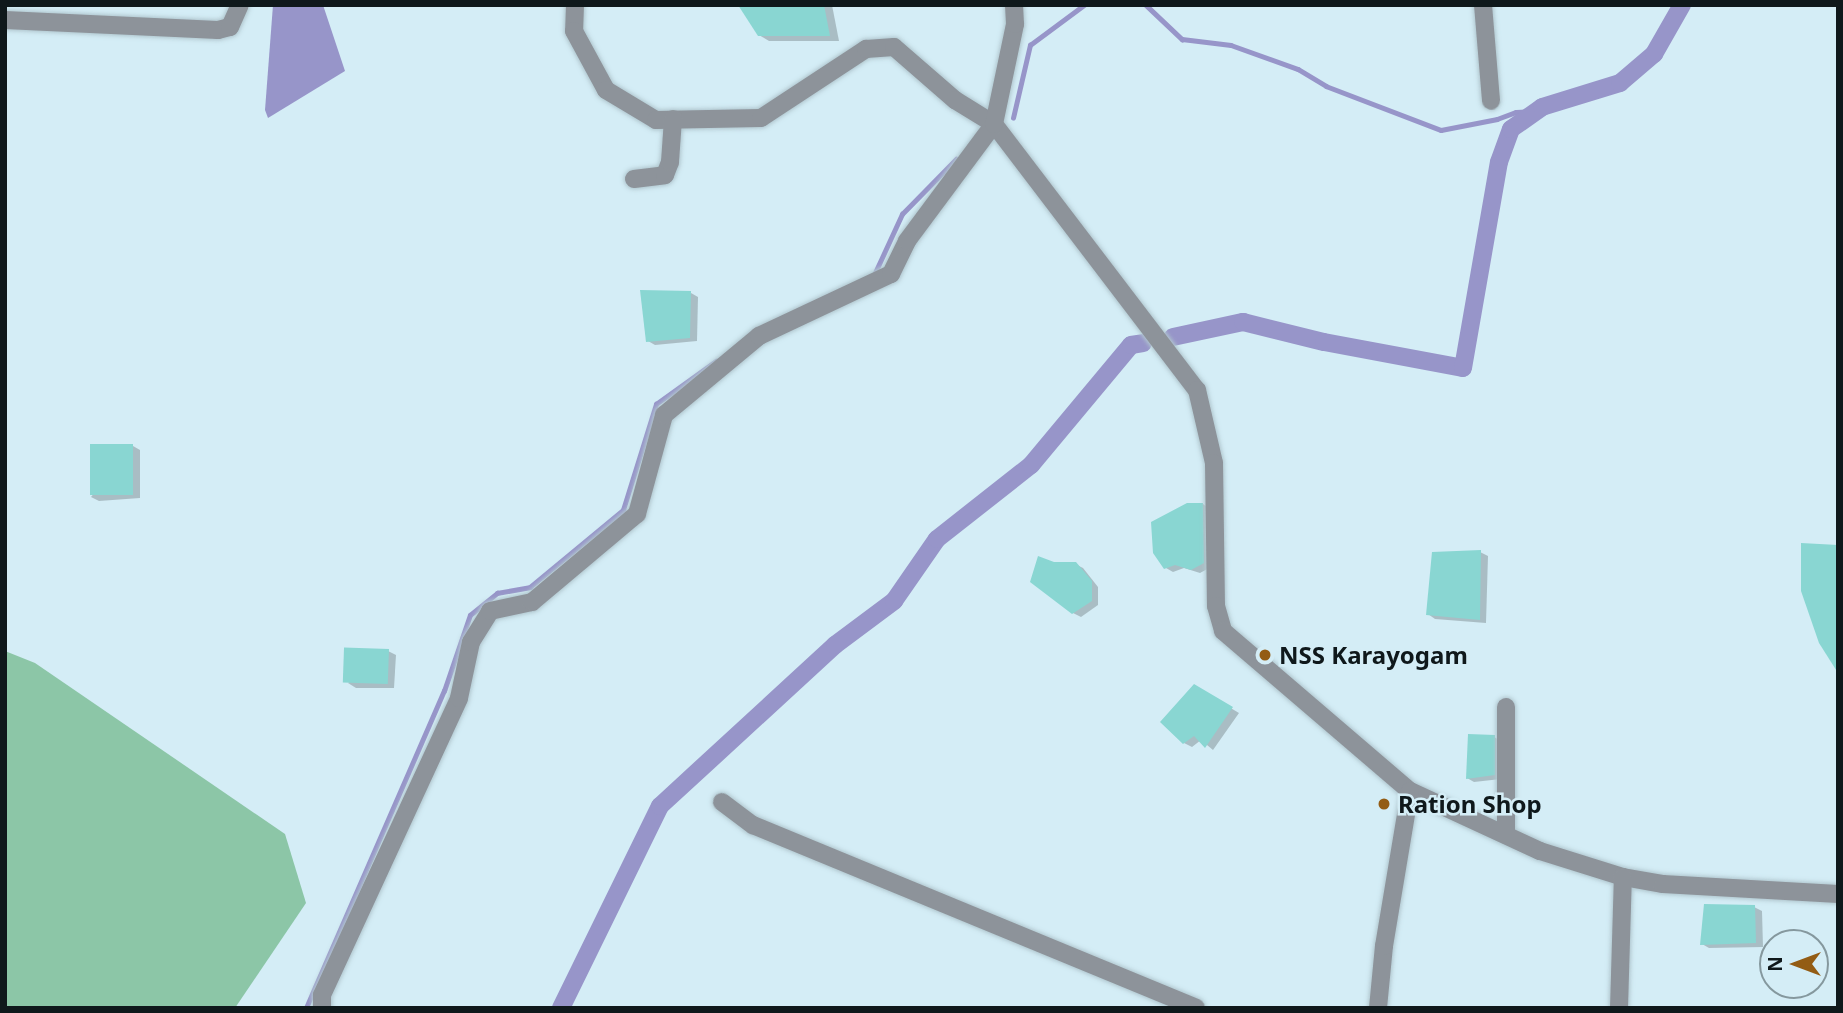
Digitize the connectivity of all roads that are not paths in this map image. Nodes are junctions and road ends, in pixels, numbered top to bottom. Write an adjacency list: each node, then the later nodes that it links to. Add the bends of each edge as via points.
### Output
1 (240, 5): 5 (street, via 230,27 218,30)
2 (575, 5): 7 (street, via 574,31 606,90 656,120)
3 (1014, 5): 8 (street, via 1015,24)
4 (1483, 5): 6 (street)
5 (5, 20)
6 (1491, 101)
7 (673, 119): 8 (street, via 761,118 866,49 894,47 955,100); 9 (street, via 665,176)
8 (994, 124): 11 (street, via 1198,390 1214,463 1216,606 1223,631); 16 (street, via 907,241 891,274 759,336 664,415 637,514 532,602 490,611 471,642 458,698 322,995)
9 (634, 179)
10 (1506, 707): 13 (street)
11 (1410, 792): 13 (street); 18 (street)
12 (722, 802): 17 (street, via 753,825)
13 (1506, 835): 14 (street, via 1540,851)
14 (1623, 877): 15 (street, via 1663,884); 19 (street)
15 (1838, 894)
16 (322, 1008)
17 (1196, 1008)
18 (1378, 1008)
19 (1619, 1008)

